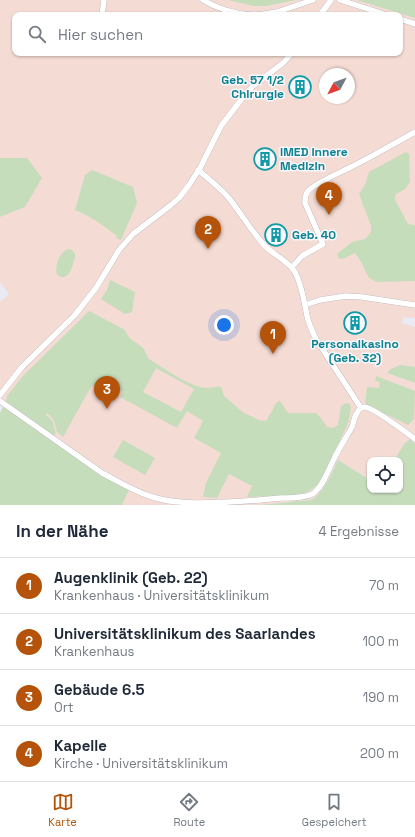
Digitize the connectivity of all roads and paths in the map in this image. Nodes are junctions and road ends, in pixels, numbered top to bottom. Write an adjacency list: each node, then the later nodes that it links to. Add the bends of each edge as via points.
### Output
1 (104, 0): 6 (street)
2 (203, 0): 7 (street)
3 (313, 0): 8 (street)
4 (330, 0): 9 (street)
5 (340, 0): 10 (street)
6 (102, 12)
7 (232, 12)
8 (277, 12)
9 (322, 12)
10 (378, 12)
11 (403, 20): 12 (street)
12 (415, 24)
13 (289, 56): 15 (street, via 253,86 236,105 221,126)
14 (415, 132): 16 (street, via 307,192 305,203 323,244 302,256)
15 (198, 170): 16 (street, via 228,197 266,247); 19 (street, via 175,202 133,234 116,254 96,288 74,316 26,363)
16 (292, 267): 17 (street)
17 (306, 305): 18 (street, via 346,296); 21 (street, via 316,339)
18 (415, 305)
19 (0, 394)
20 (0, 401): 21 (street, via 102,472 130,488 162,500 202,503 245,502 313,494 319,488)
21 (361, 408): 22 (street, via 370,409)
22 (415, 439)

